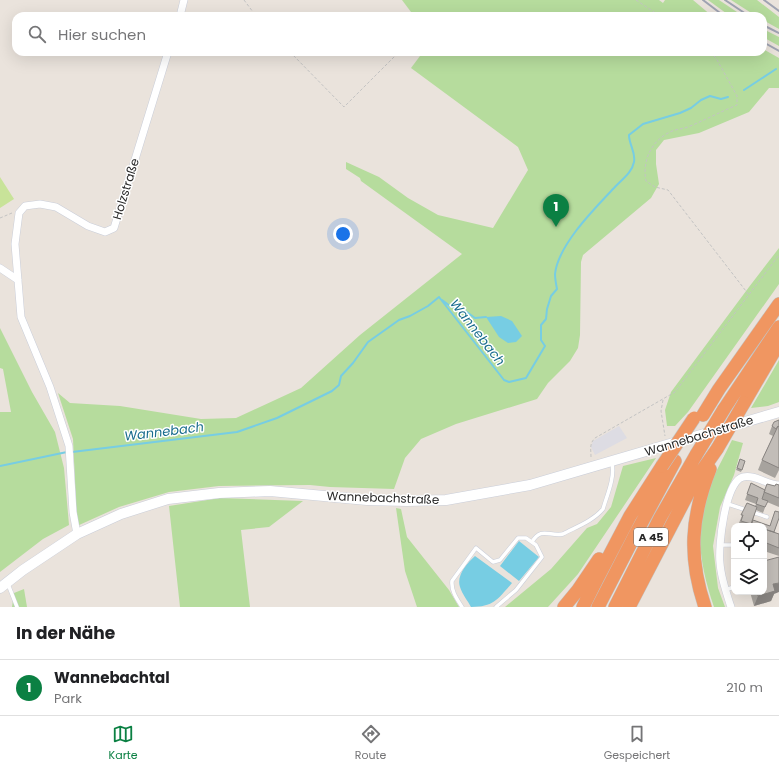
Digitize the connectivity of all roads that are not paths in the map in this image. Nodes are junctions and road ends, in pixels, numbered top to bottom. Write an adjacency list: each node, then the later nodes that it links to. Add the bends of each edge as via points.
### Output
1 (184, 0): 2 (street)
2 (181, 12)
3 (167, 56): 5 (street, Holzstraße, via 114,228 105,232 88,226 56,207 40,204 25,206 19,213 15,244)
4 (0, 268): 5 (street)
5 (18, 280): 17 (street, Holzstraße, via 21,317 50,387 69,446)
6 (779, 304): 10 (highway, A 45)
7 (779, 327): 30 (highway, A 45, bridge, via 696,455 660,518)
8 (779, 343): 11 (highway, bridge)
9 (779, 412): 12 (main road, Wannebachstraße)
10 (698, 416): 15 (highway, bridge); 29 (highway, A 45)
11 (717, 449): 31 (highway, via 694,482); 32 (highway, via 696,510 693,543 695,568)
12 (611, 462): 17 (main road, Wannebachstraße, via 530,486 446,500 367,500 270,492 219,493 168,499 121,514); 18 (lane, via 612,479 600,513 563,534 542,533)
13 (779, 485): 14 (street, via 753,477 743,477 736,482)
14 (728, 504): 16 (lane); 19 (street)
15 (630, 516): 27 (highway); 28 (highway)
16 (767, 517)
17 (77, 534): 21 (main road, Wannebachstraße)
18 (532, 542): 25 (lane, via 526,538 518,538 500,560 493,562 476,548 452,581 453,592); 26 (lane, via 542,557 516,590)
19 (720, 545): 20 (lane); 23 (street, via 720,565)
20 (731, 545)
21 (4, 585): 24 (lane)
22 (731, 588): 23 (lane)
23 (725, 590): 33 (street)
24 (17, 607)
25 (462, 607)
26 (496, 607)
27 (564, 607)
28 (583, 607)
29 (598, 607)
30 (615, 607)
31 (629, 607)
32 (705, 607)
33 (731, 607)

